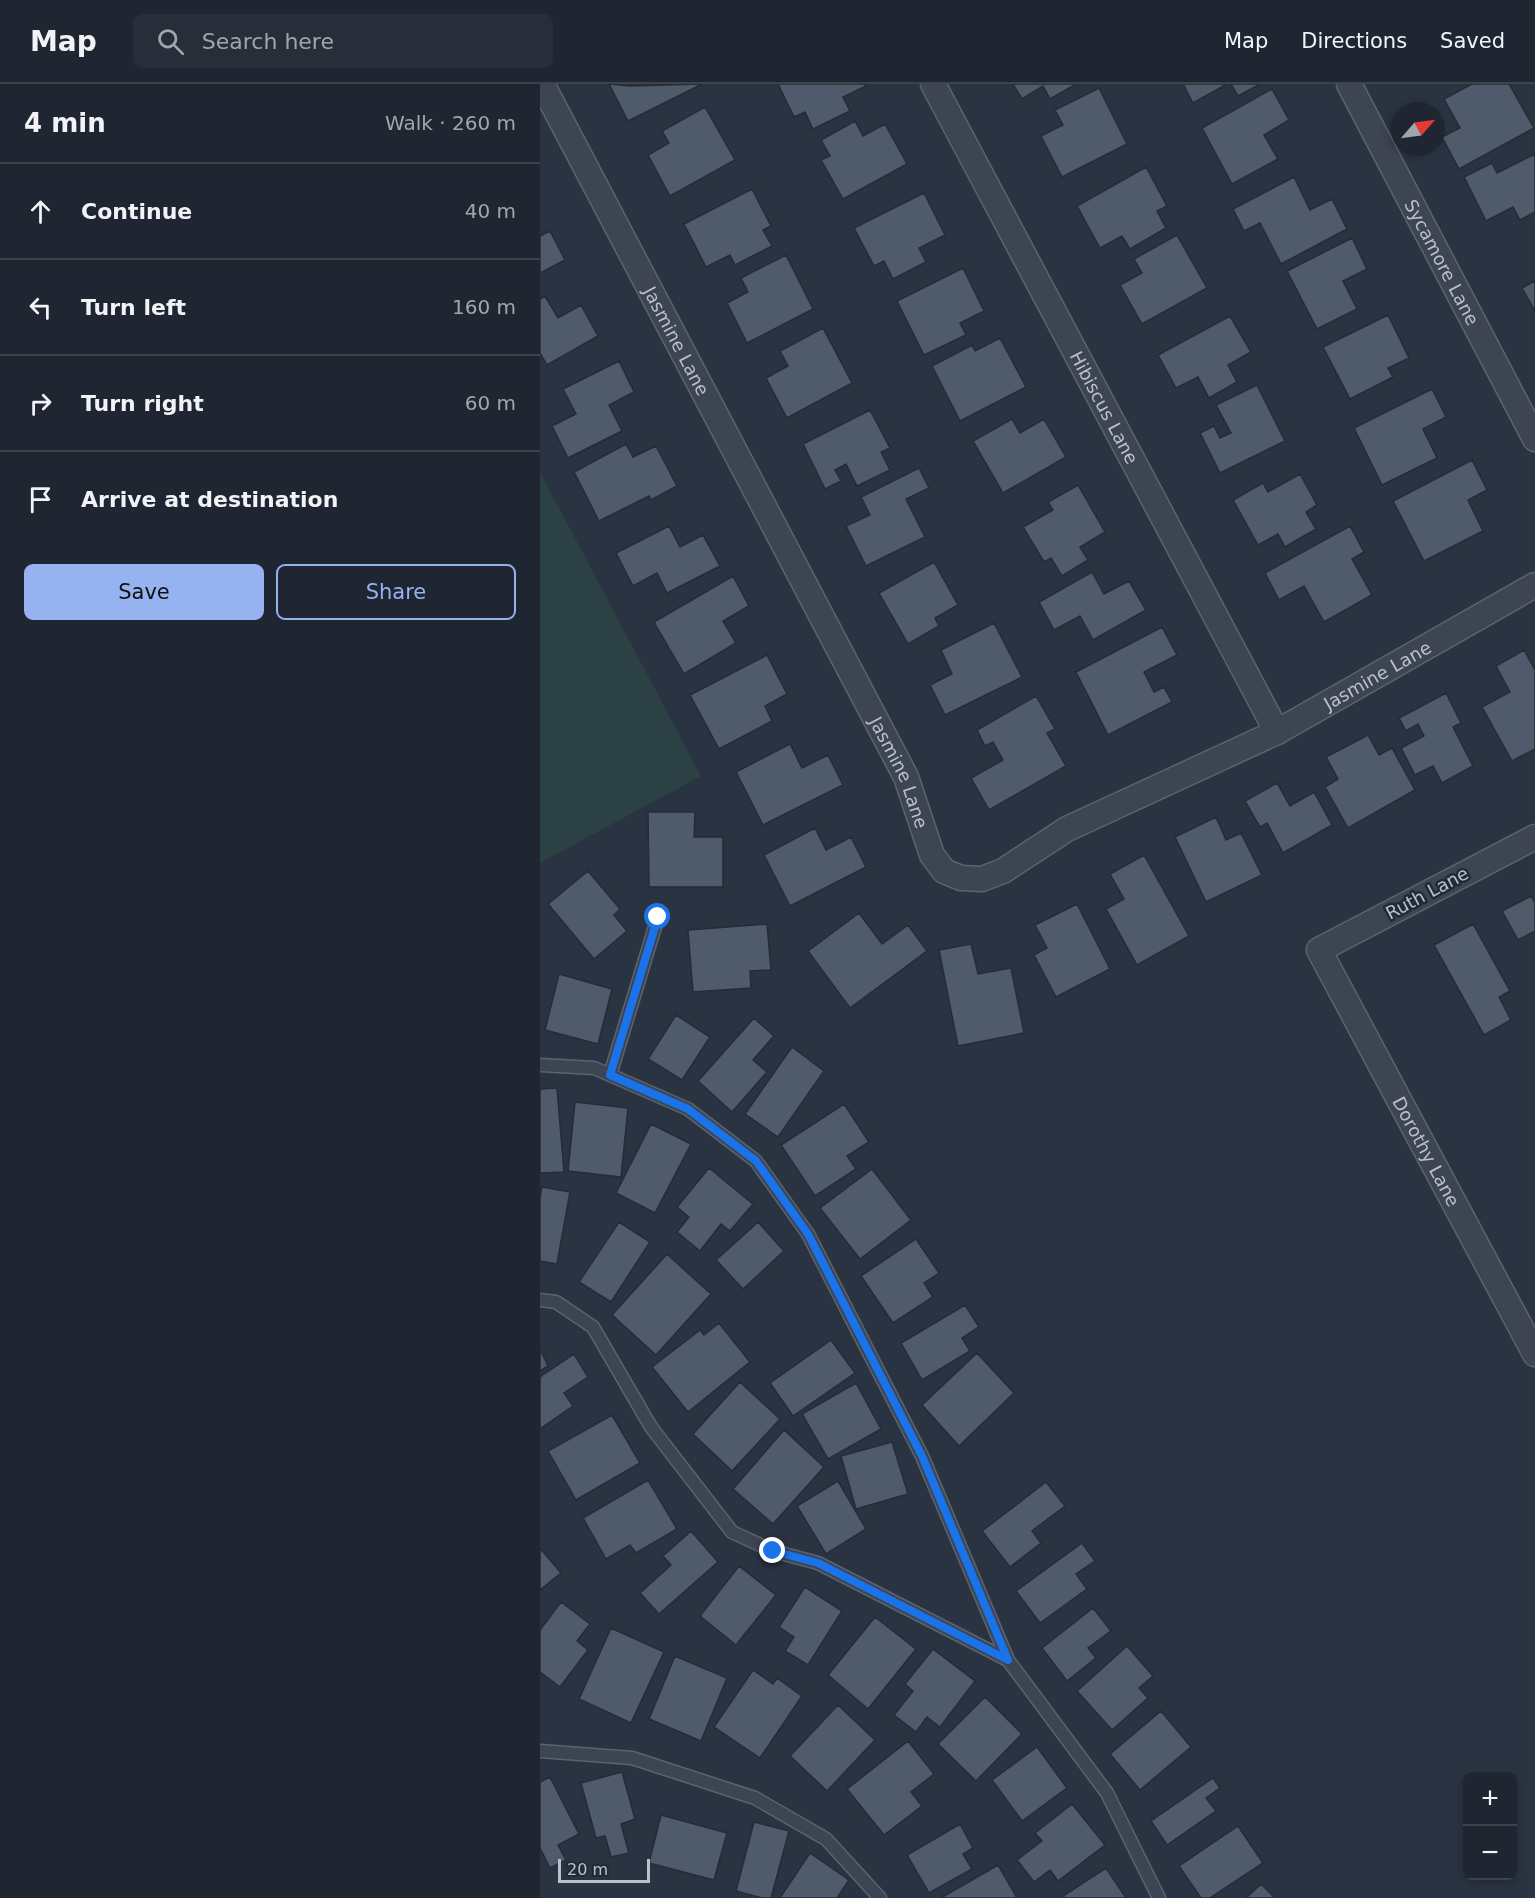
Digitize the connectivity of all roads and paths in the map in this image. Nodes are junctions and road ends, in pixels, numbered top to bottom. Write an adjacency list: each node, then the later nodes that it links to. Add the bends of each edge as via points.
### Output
1 (542, 84): 6 (street, Jasmine Lane, via 906,777 932,855 944,871 961,878 982,879 1003,871 1067,829)
2 (933, 84): 6 (street, Hibiscus Lane)
3 (1349, 84): 4 (street, Sycamore Lane)
4 (1535, 439)
5 (1535, 585): 6 (street, Jasmine Lane)
6 (1277, 732)
7 (1535, 837): 9 (street, Ruth Lane)
8 (658, 917): 11 (lane)
9 (1319, 950): 13 (street, Dorothy Lane)
10 (540, 1065): 11 (lane, via 594,1068)
11 (610, 1075): 14 (lane, via 688,1109 756,1161 808,1234 922,1456)
12 (540, 1300): 14 (lane, via 556,1302 593,1327 651,1428 732,1532 773,1551 818,1563)
13 (1535, 1354)
14 (1008, 1660): 17 (lane, via 1107,1793)
15 (540, 1751): 16 (lane, via 632,1758 755,1798 826,1839)
16 (880, 1898)
17 (1159, 1898)

